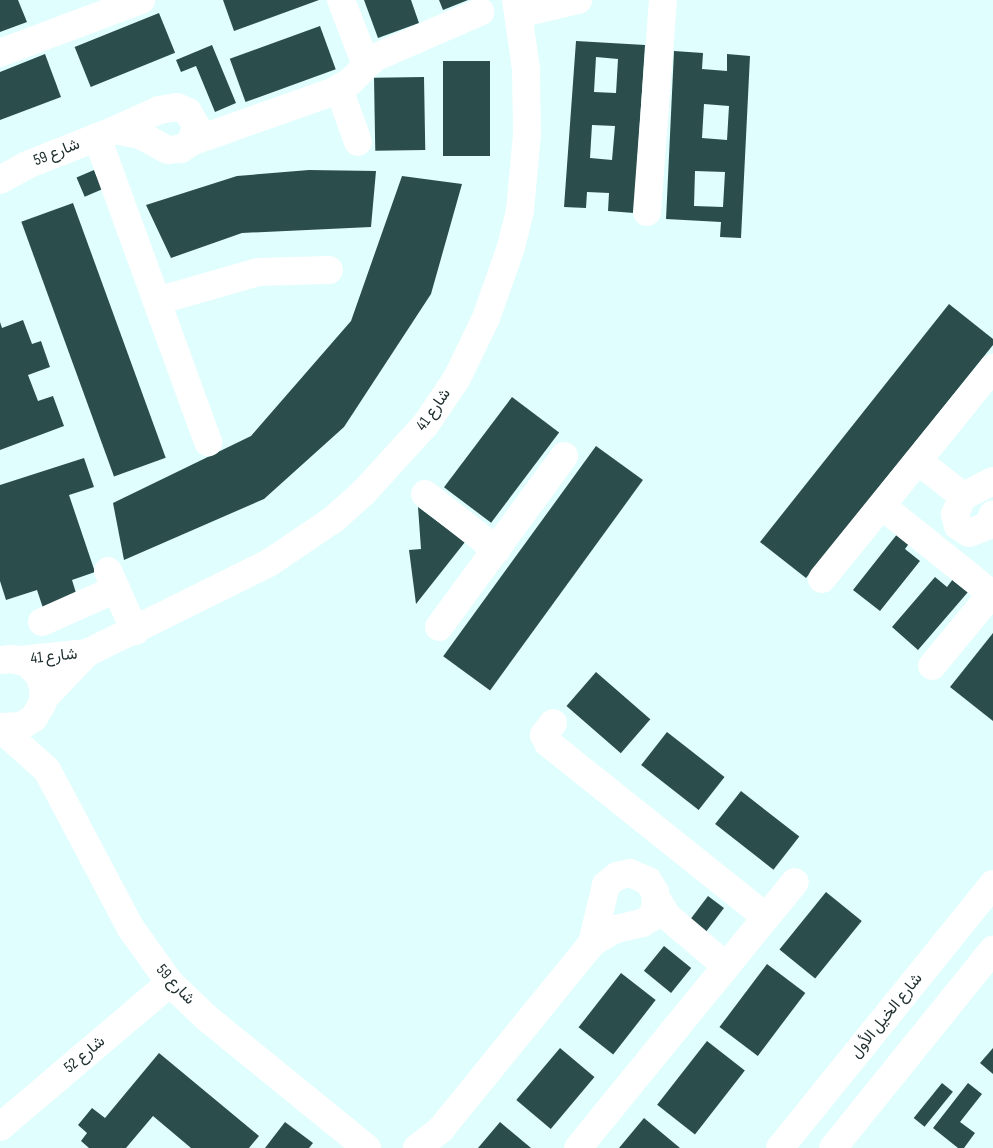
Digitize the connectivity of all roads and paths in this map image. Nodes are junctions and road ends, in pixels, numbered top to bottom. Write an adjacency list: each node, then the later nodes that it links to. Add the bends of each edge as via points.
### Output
1 (141, 0): 7 (street)
2 (341, 0): 8 (street)
3 (578, 0): 5 (street)
4 (663, 0): 14 (street)
5 (518, 7): 21 (street, شارع 41, via 526,69 526,134 520,210 511,247 486,318 457,378 426,424)
6 (480, 12): 8 (street)
7 (0, 52)
8 (366, 65): 9 (street)
9 (339, 89): 11 (street); 12 (street)
10 (106, 134): 11 (street, via 140,135 168,150 181,149); 11 (street, شارع 59, via 159,110 177,107 188,112 195,121 196,132); 13 (street, شارع 59, via 27,165); 16 (street)
11 (191, 142)
12 (358, 142)
13 (0, 180)
14 (647, 212)
15 (329, 270): 16 (street, via 258,272)
16 (157, 301): 18 (street)
17 (993, 368): 20 (street)
18 (208, 442)
19 (564, 456): 26 (street)
20 (918, 461): 23 (street); 24 (street)
21 (390, 466): 26 (street); 31 (street, شارع 41, via 334,519 270,563)
22 (993, 481): 23 (street)
23 (963, 496): 25 (street, via 954,514 963,531 982,530)
24 (882, 506): 27 (street); 28 (street)
25 (993, 518)
26 (497, 550): 30 (street)
27 (822, 579)
28 (993, 593): 34 (street)
29 (42, 622): 31 (street, via 112,580)
30 (439, 627)
31 (135, 631): 32 (street, شارع 41)
32 (87, 653): 33 (street, شارع 41); 35 (street, شارع 41)
33 (8, 656): 35 (street, شارع 59, via 39,675)
34 (932, 666)
35 (43, 701): 37 (street, شارع 41, via 28,723 13,728); 38 (street, شارع 59)
36 (553, 723): 42 (street, via 544,735 548,743)
37 (0, 727): 38 (street, شارع 59)
38 (47, 770): 46 (street, شارع 59, via 130,927)
39 (795, 882): 42 (street)
40 (993, 884): 47 (street, شارع الخيل الأول)
41 (652, 910): 43 (street); 43 (street, via 648,881 636,874 623,874 611,880 603,890); 45 (street, via 668,918)
42 (766, 918): 45 (street)
43 (592, 943): 50 (street, via 441,1129)
44 (993, 950): 53 (street)
45 (722, 972): 51 (street)
46 (170, 983): 48 (street, شارع 52); 49 (street, شارع 59)
47 (900, 1000): 52 (street, شارع الخيل الأول); 53 (street, via 917,1011 916,1023 848,1111)
48 (0, 1127)
49 (348, 1143)
50 (417, 1148)
51 (578, 1148)
52 (780, 1148)
53 (832, 1148)

